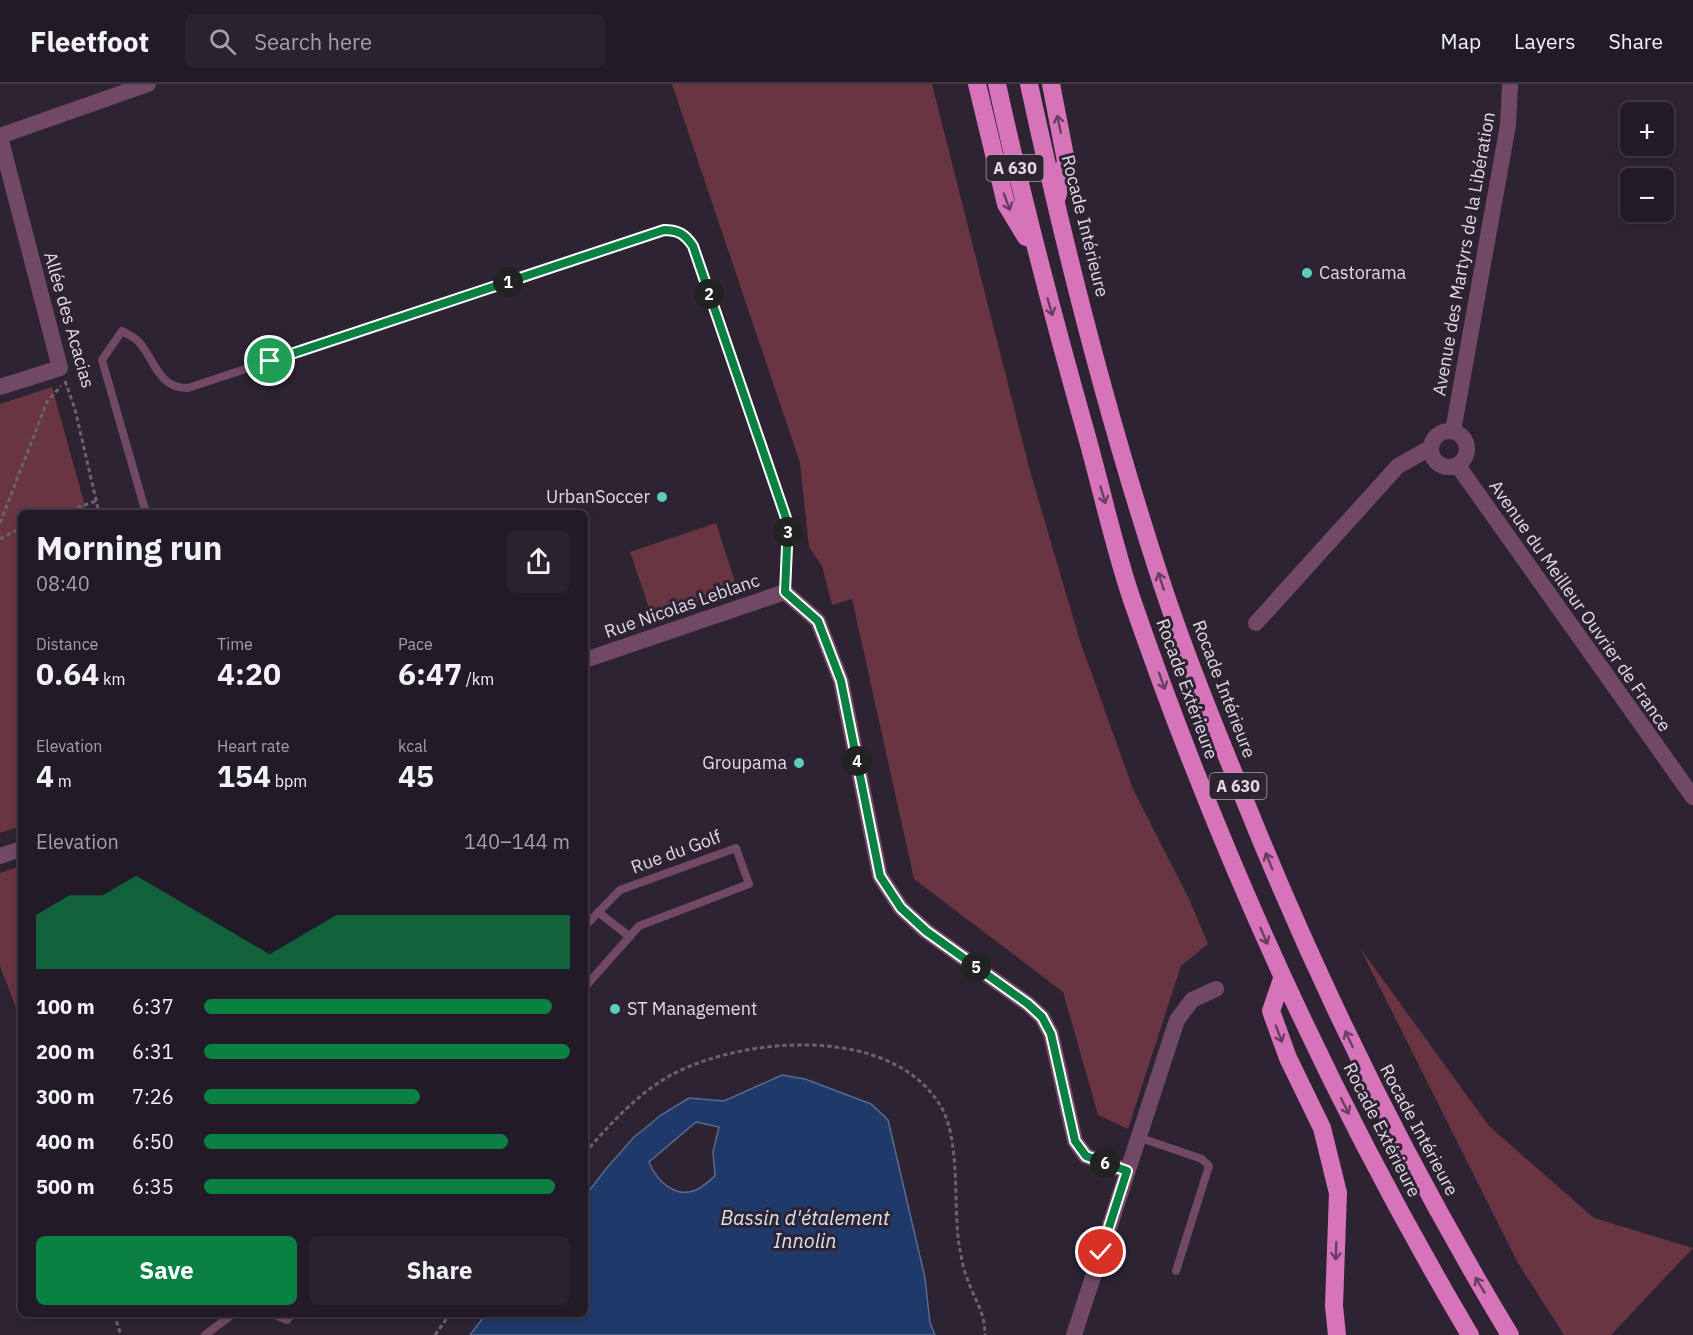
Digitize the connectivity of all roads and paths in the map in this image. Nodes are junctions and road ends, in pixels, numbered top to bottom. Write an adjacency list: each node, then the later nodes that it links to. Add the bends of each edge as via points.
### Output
1 (148, 84): 7 (street)
2 (977, 84): 9 (highway, one-way to 9, via 1006,204)
3 (997, 84): 9 (highway, Rocade Extérieure / A 630)
4 (1029, 84): 8 (highway, Rocade Intérieure / A 630)
5 (1051, 84): 8 (highway, one-way to 5, via 1066,161)
6 (1510, 84): 12 (street, Avenue des Martyrs de la Libération, via 1508,125)
7 (0, 136): 10 (street, Allée des Acacias)
8 (1055, 201): 48 (highway, Rocade Intérieure / A 630, one-way to 8, via 1371,1087 1290,913 1211,718 1161,581 1106,395)
9 (1035, 251): 31 (highway, Rocade Extérieure / A 630, one-way to 31, via 1131,596 1216,824)
10 (63, 375): 11 (street); 15 (path, Allée des Acacias); 19 (path, via 47,402)
11 (0, 387)
12 (1453, 431): 13 (street, via 1435,437); 14 (street, via 1464,438 1468,450)
13 (1430, 448): 14 (street, via 1439,465); 23 (street, via 1398,466)
14 (1458, 466): 25 (street, Avenue du Meilleur Ouvrier de France)
15 (96, 501): 16 (path); 17 (path, Allée des Acacias)
16 (71, 510)
17 (98, 510)
18 (145, 510): 22 (lane, via 102,360 122,331 138,342 164,380 188,388 673,230 681,232 693,246 788,524)
19 (0, 523)
20 (18, 530): 21 (path)
21 (0, 539)
22 (785, 592): 24 (street, Rue Nicolas Leblanc); 36 (street, Rue Nicolas Leblanc, via 818,621 841,681 880,876 901,908 926,931 1042,1017 1051,1034 1075,1141 1086,1156)
23 (1256, 623)
24 (588, 659)
25 (1693, 797)
26 (18, 850): 27 (street)
27 (0, 856)
28 (598, 912): 29 (lane, Rue du Golf); 30 (lane); 30 (lane, Rue du Golf, via 620,890 736,848 749,884 639,926)
29 (588, 923)
30 (630, 937): 32 (lane)
31 (1282, 979): 46 (highway, one-way to 46, via 1271,1011 1288,1058 1322,1128 1338,1193 1334,1306); 47 (highway, Rocade Extérieure / A 630, one-way to 47, via 1346,1109)
32 (588, 984)
33 (1216, 988): 34 (street, via 1192,1000 1177,1020)
34 (1138, 1137): 36 (street); 37 (lane, via 1202,1159 1209,1166)
35 (588, 1150): 45 (path, via 642,1095 673,1074 738,1051 835,1045 897,1065 924,1083 942,1107 953,1152 965,1275 985,1318)
36 (1127, 1171): 41 (street)
37 (1176, 1271)
38 (115, 1317): 42 (path)
39 (229, 1317): 43 (lane)
40 (448, 1317): 44 (path)
41 (1077, 1334)
42 (121, 1335)
43 (205, 1335)
44 (435, 1335)
45 (985, 1335)
46 (1337, 1335)
47 (1470, 1335)
48 (1510, 1335)

